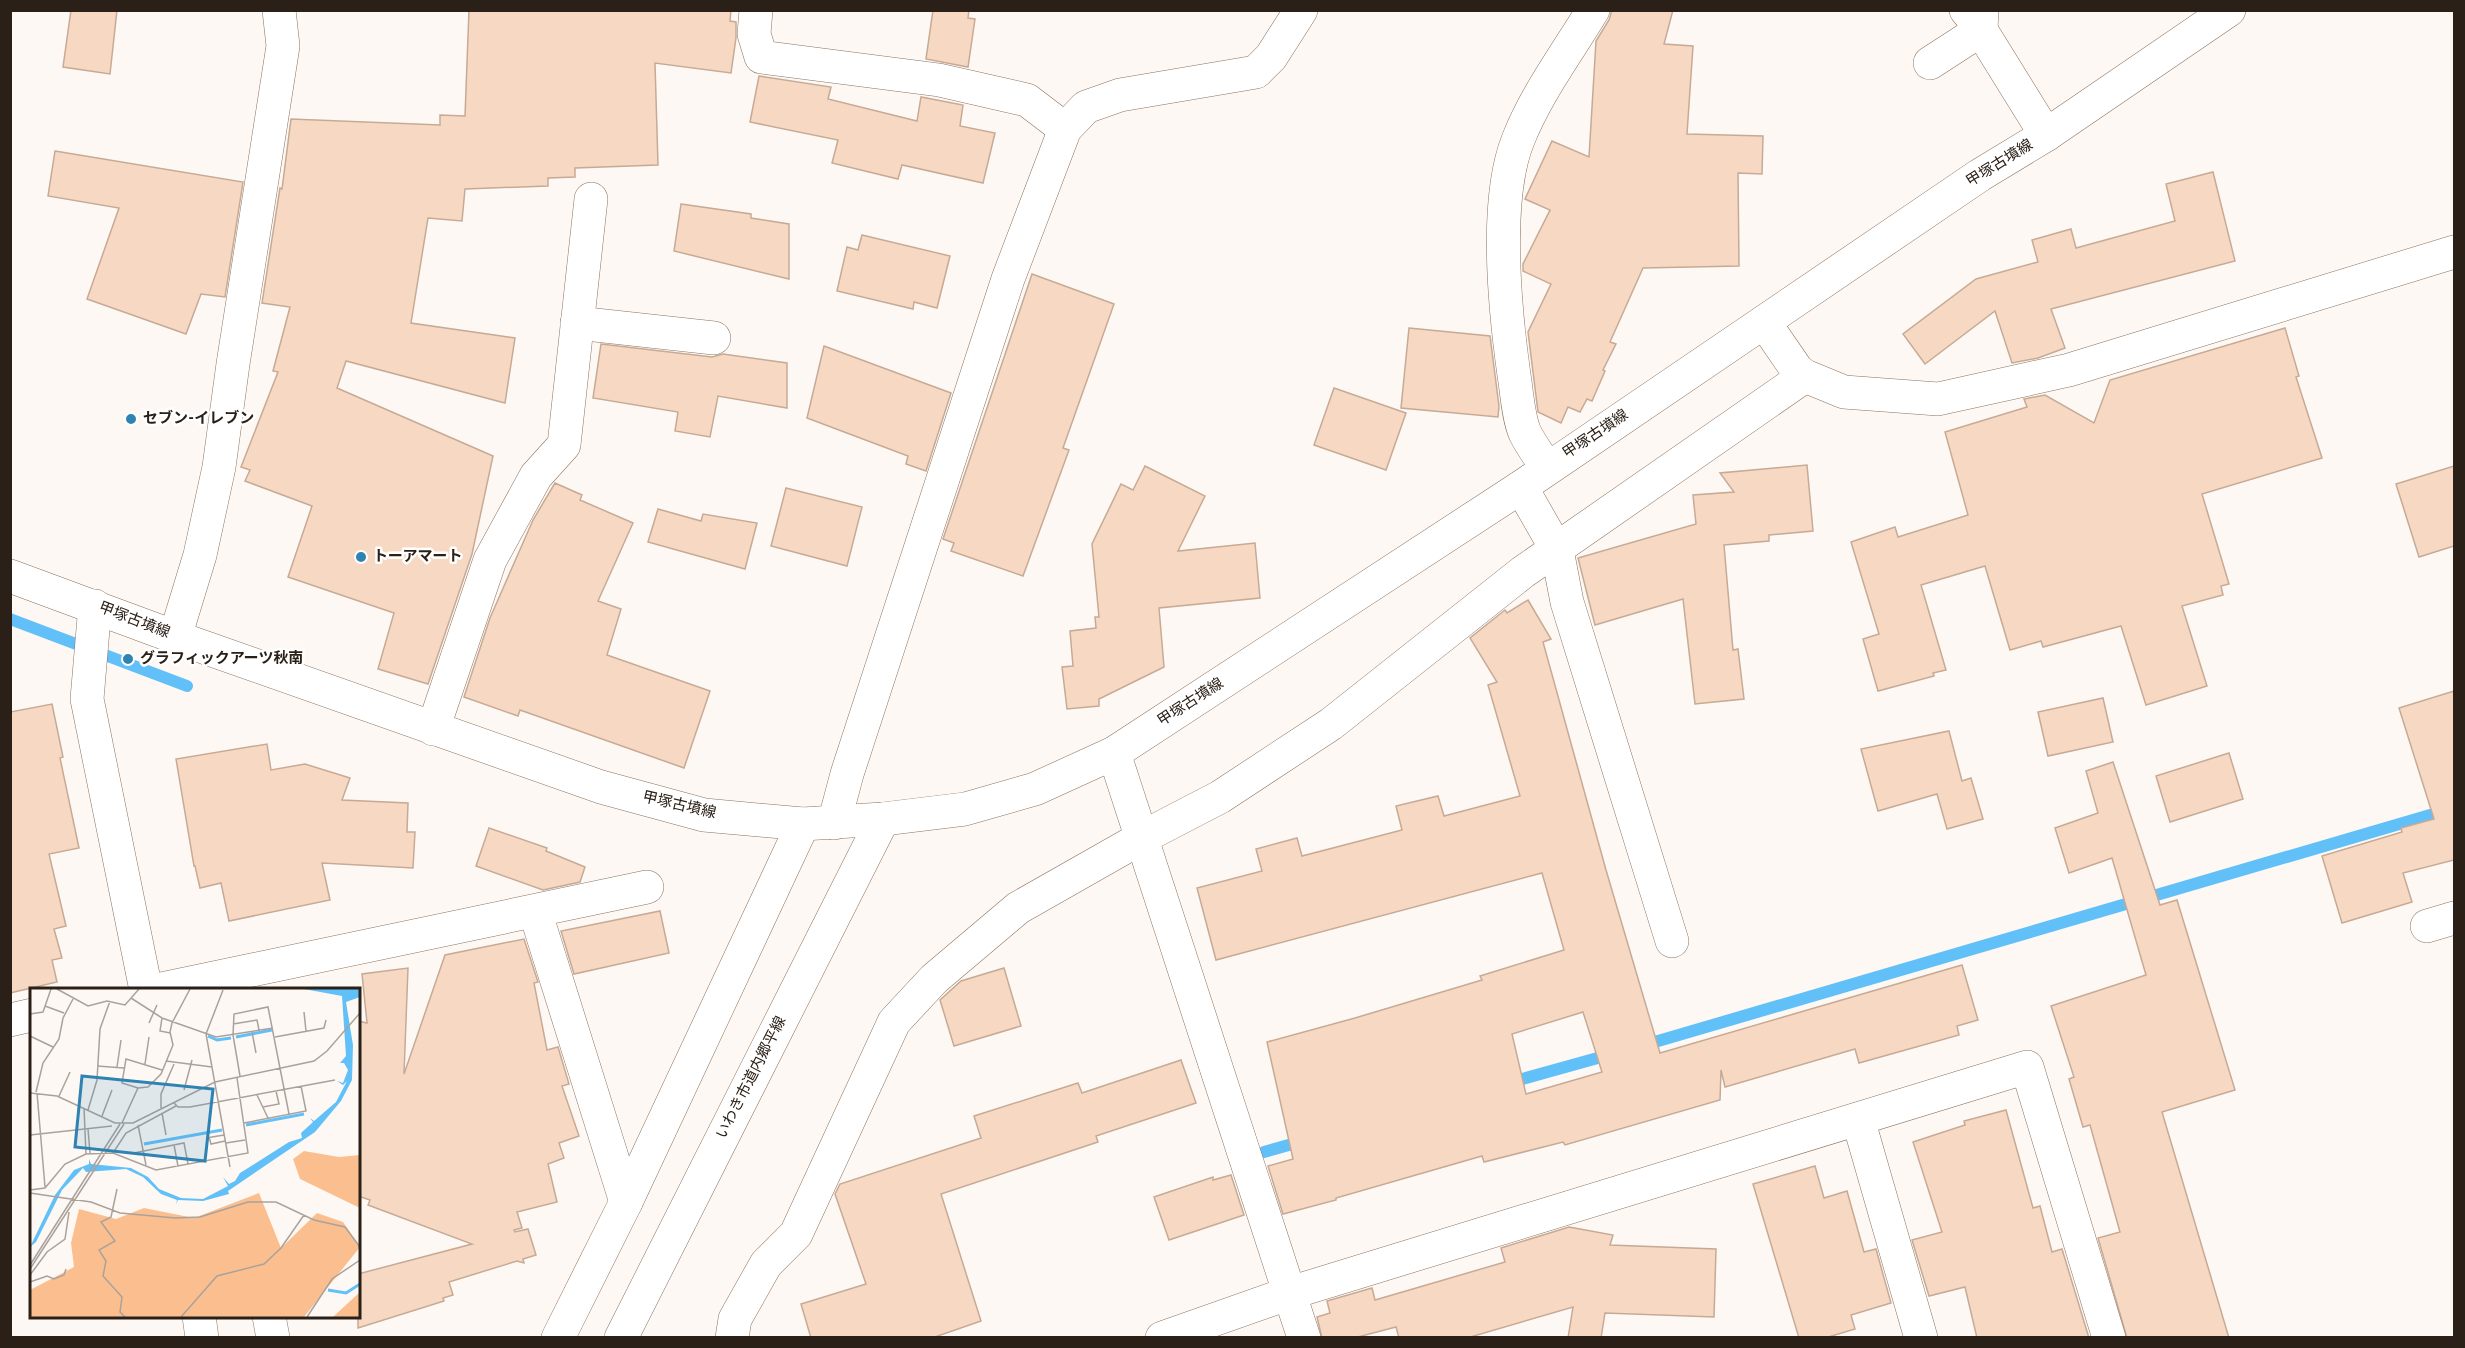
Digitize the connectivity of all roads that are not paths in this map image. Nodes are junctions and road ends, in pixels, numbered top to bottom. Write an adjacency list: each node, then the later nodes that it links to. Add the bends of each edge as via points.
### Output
1 (279, 10): 21 (street, via 283,46 219,467 200,555)
2 (756, 10): 8 (street, via 754,34 761,57 939,80 1027,100)
3 (1301, 10): 8 (street, via 1271,57 1256,72 1120,95 1086,107)
4 (1593, 10): 16 (street, via 1536,102 1517,141 1507,181 1504,249 1509,342 1525,432)
5 (2229, 10): 9 (street, 甲塚古墳線)
6 (1976, 17): 7 (street); 9 (street)
7 (1930, 63)
8 (1065, 129): 25 (street, via 1008,279 847,774)
9 (2046, 135): 12 (street, 甲塚古墳線, via 1980,175)
10 (591, 200): 13 (street)
11 (2454, 252): 15 (street, via 2068,370 1938,399 1844,392)
12 (1764, 322): 15 (street); 16 (street, 甲塚古墳線)
13 (577, 323): 14 (street); 22 (street, via 564,444 536,476 490,560)
14 (714, 338)
15 (1805, 376): 18 (street)
16 (1547, 468): 17 (street, 甲塚古墳線)
17 (1521, 487): 18 (street); 23 (street, 甲塚古墳線)
18 (1557, 550): 26 (street, via 1523,572 1331,724 1220,797); 29 (street, via 1567,602)
19 (10, 576): 20 (street, 甲塚古墳線)
20 (95, 606): 21 (street, 甲塚古墳線); 31 (street, via 87,699)
21 (175, 637): 22 (street, 甲塚古墳線)
22 (433, 729): 25 (street, 甲塚古墳線, via 601,787 704,815)
23 (1114, 753): 24 (street, 甲塚古墳線, via 1015,795 965,809); 26 (street)
24 (883, 819): 25 (street, 甲塚古墳線); 43 (street, いわき市道内郷平線)
25 (818, 824): 36 (street)
26 (1143, 837): 37 (street); 44 (street, via 1018,908 934,979 894,1022 796,1234 766,1264 735,1319)
27 (647, 887): 28 (street)
28 (536, 910): 30 (street); 36 (street)
29 (1672, 941)
30 (219, 983): 32 (street)
31 (146, 988)
32 (175, 988)
33 (30, 1015): 34 (street)
34 (10, 1020)
35 (1858, 1119): 37 (street); 47 (street); 48 (street, via 2028,1066)
36 (626, 1202): 40 (street)
37 (1290, 1293): 45 (street); 46 (street)
38 (199, 1318): 41 (street)
39 (269, 1318): 42 (street)
40 (561, 1332)
41 (202, 1338)
42 (273, 1338)
43 (621, 1338)
44 (732, 1338)
45 (1162, 1338)
46 (1304, 1338)
47 (1921, 1338)
48 (2109, 1338)

